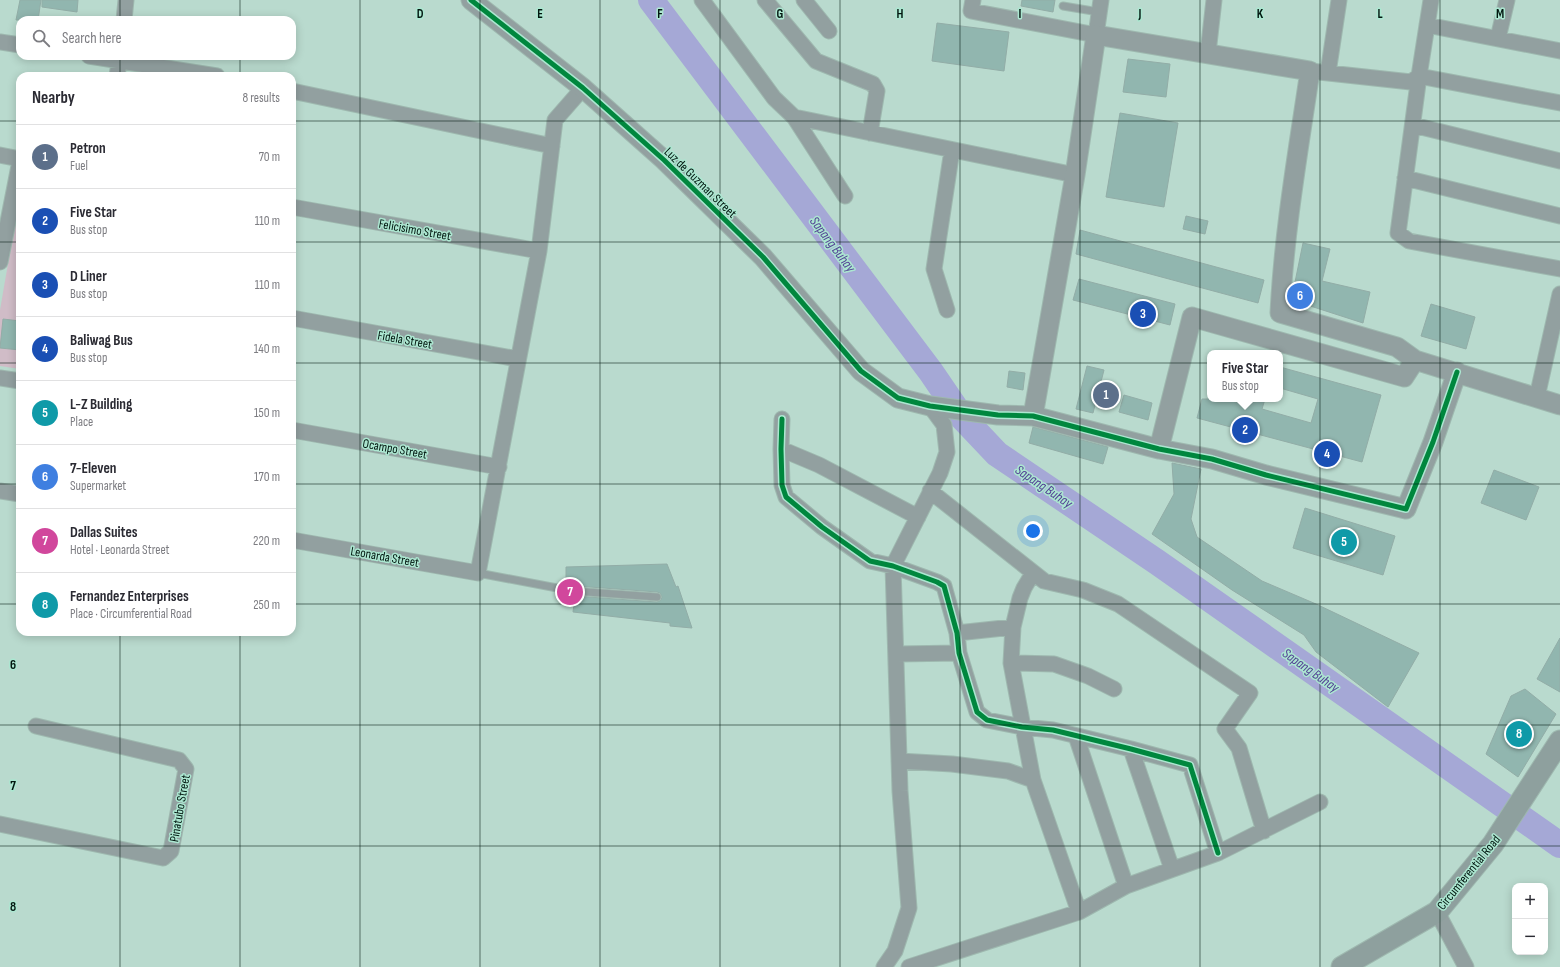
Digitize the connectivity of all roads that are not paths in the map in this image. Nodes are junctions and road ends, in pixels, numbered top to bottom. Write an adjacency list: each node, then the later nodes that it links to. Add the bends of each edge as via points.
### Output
1 (126, 0): 13 (street)
2 (470, 0): 29 (street, Luz de Guzman Street)
3 (702, 0): 32 (street, via 774,98)
4 (765, 0): 34 (street, via 816,61 873,84 877,91)
5 (804, 0): 15 (street)
6 (972, 0): 16 (street, via 971,10)
7 (1214, 0): 21 (street)
8 (1339, 0): 27 (street)
9 (1431, 0): 14 (street)
10 (1507, 0): 17 (street)
11 (1063, 6): 12 (lane)
12 (1100, 6): 16 (street)
13 (124, 16)
14 (1427, 25): 17 (street); 28 (street)
15 (829, 31)
16 (1096, 35): 21 (street); 40 (street)
17 (1498, 38): 20 (street)
18 (0, 42): 19 (street)
19 (16, 44)
20 (1560, 51)
21 (1208, 53): 24 (street)
22 (120, 60): 25 (street)
23 (131, 60): 26 (street)
24 (1310, 71): 27 (street); 53 (street, via 1294,175 1280,313 1397,347)
25 (118, 72)
26 (195, 72)
27 (1328, 73): 28 (street, via 1411,82)
28 (1419, 76): 31 (street); 33 (street)
29 (583, 88): 35 (street, via 555,120); 59 (street, Luz de Guzman Street, via 664,160 763,257 861,371 898,398)
30 (296, 92): 35 (street)
31 (1560, 103)
32 (794, 117): 34 (street); 43 (street)
33 (1413, 125): 39 (street); 41 (street)
34 (870, 133): 36 (street)
35 (552, 146): 46 (street)
36 (952, 150): 40 (street); 50 (street, via 934,269)
37 (0, 155): 38 (street)
38 (16, 159)
39 (1560, 161)
40 (1075, 175): 60 (street)
41 (1405, 178): 45 (street); 48 (street, via 1398,233 1409,242)
42 (16, 180): 47 (street)
43 (845, 196)
44 (296, 208): 46 (street, Felicisimo Street)
45 (1560, 216)
46 (539, 251): 52 (street)
47 (0, 262)
48 (1560, 270)
49 (1560, 294): 57 (street)
50 (947, 310)
51 (296, 319): 52 (street, Fidela Street)
52 (518, 359): 65 (street)
53 (1415, 360): 54 (street); 63 (street, via 1404,377 1192,317)
54 (1457, 372): 57 (street); 63 (street, via 1406,509 1266,475 1212,459)
55 (0, 378): 56 (street)
56 (16, 380)
57 (1537, 397): 58 (street)
58 (1560, 405)
59 (936, 407): 60 (street, via 998,415); 67 (street, via 944,425 947,452)
60 (1033, 416): 63 (street)
61 (782, 419): 64 (street)
62 (296, 431): 65 (street, Ocampo Street)
63 (1159, 448)
64 (781, 449): 69 (street, via 819,465); 71 (street, via 782,485 786,497 822,527 870,561)
65 (499, 467): 72 (street)
66 (0, 491): 68 (street)
67 (930, 492): 69 (street); 73 (street)
68 (16, 493)
69 (918, 517): 71 (street)
70 (296, 541): 72 (street, Leonarda Street)
71 (894, 566): 76 (street, via 944,586); 78 (street)
72 (478, 572): 74 (lane, via 573,591)
73 (1033, 573): 75 (street, via 1024,588); 90 (street, via 1044,581 1083,590 1118,604 1250,693 1225,729 1239,748)
74 (657, 597)
75 (1013, 627): 76 (street); 79 (street)
76 (957, 633): 77 (street)
77 (959, 653): 78 (street); 82 (street, via 977,712 987,720)
78 (897, 654): 86 (street)
79 (1011, 663): 80 (street, via 1054,664); 82 (street)
80 (1114, 689)
81 (36, 726): 89 (street, Pinatubo Street, via 179,760 186,769 172,851 163,858)
82 (1022, 727): 83 (street, via 1054,730); 87 (street)
83 (1076, 736): 85 (street); 93 (street)
84 (1560, 741): 95 (main road, Circumferential Road, via 1493,844)
85 (1131, 749): 91 (street, via 1190,765); 92 (street)
86 (899, 761): 87 (street, via 1008,771); 96 (street, via 909,908 895,951)
87 (1033, 780): 94 (street)
88 (1320, 802): 90 (street)
89 (0, 824)
90 (1264, 831): 91 (street)
91 (1218, 853): 92 (street)
92 (1172, 869): 93 (street)
93 (1126, 886): 94 (street)
94 (1079, 912): 97 (street)
95 (1438, 912): 98 (main road, Circumferential Road); 99 (street)
96 (884, 967)
97 (909, 967)
98 (1342, 967)
99 (1466, 967)

